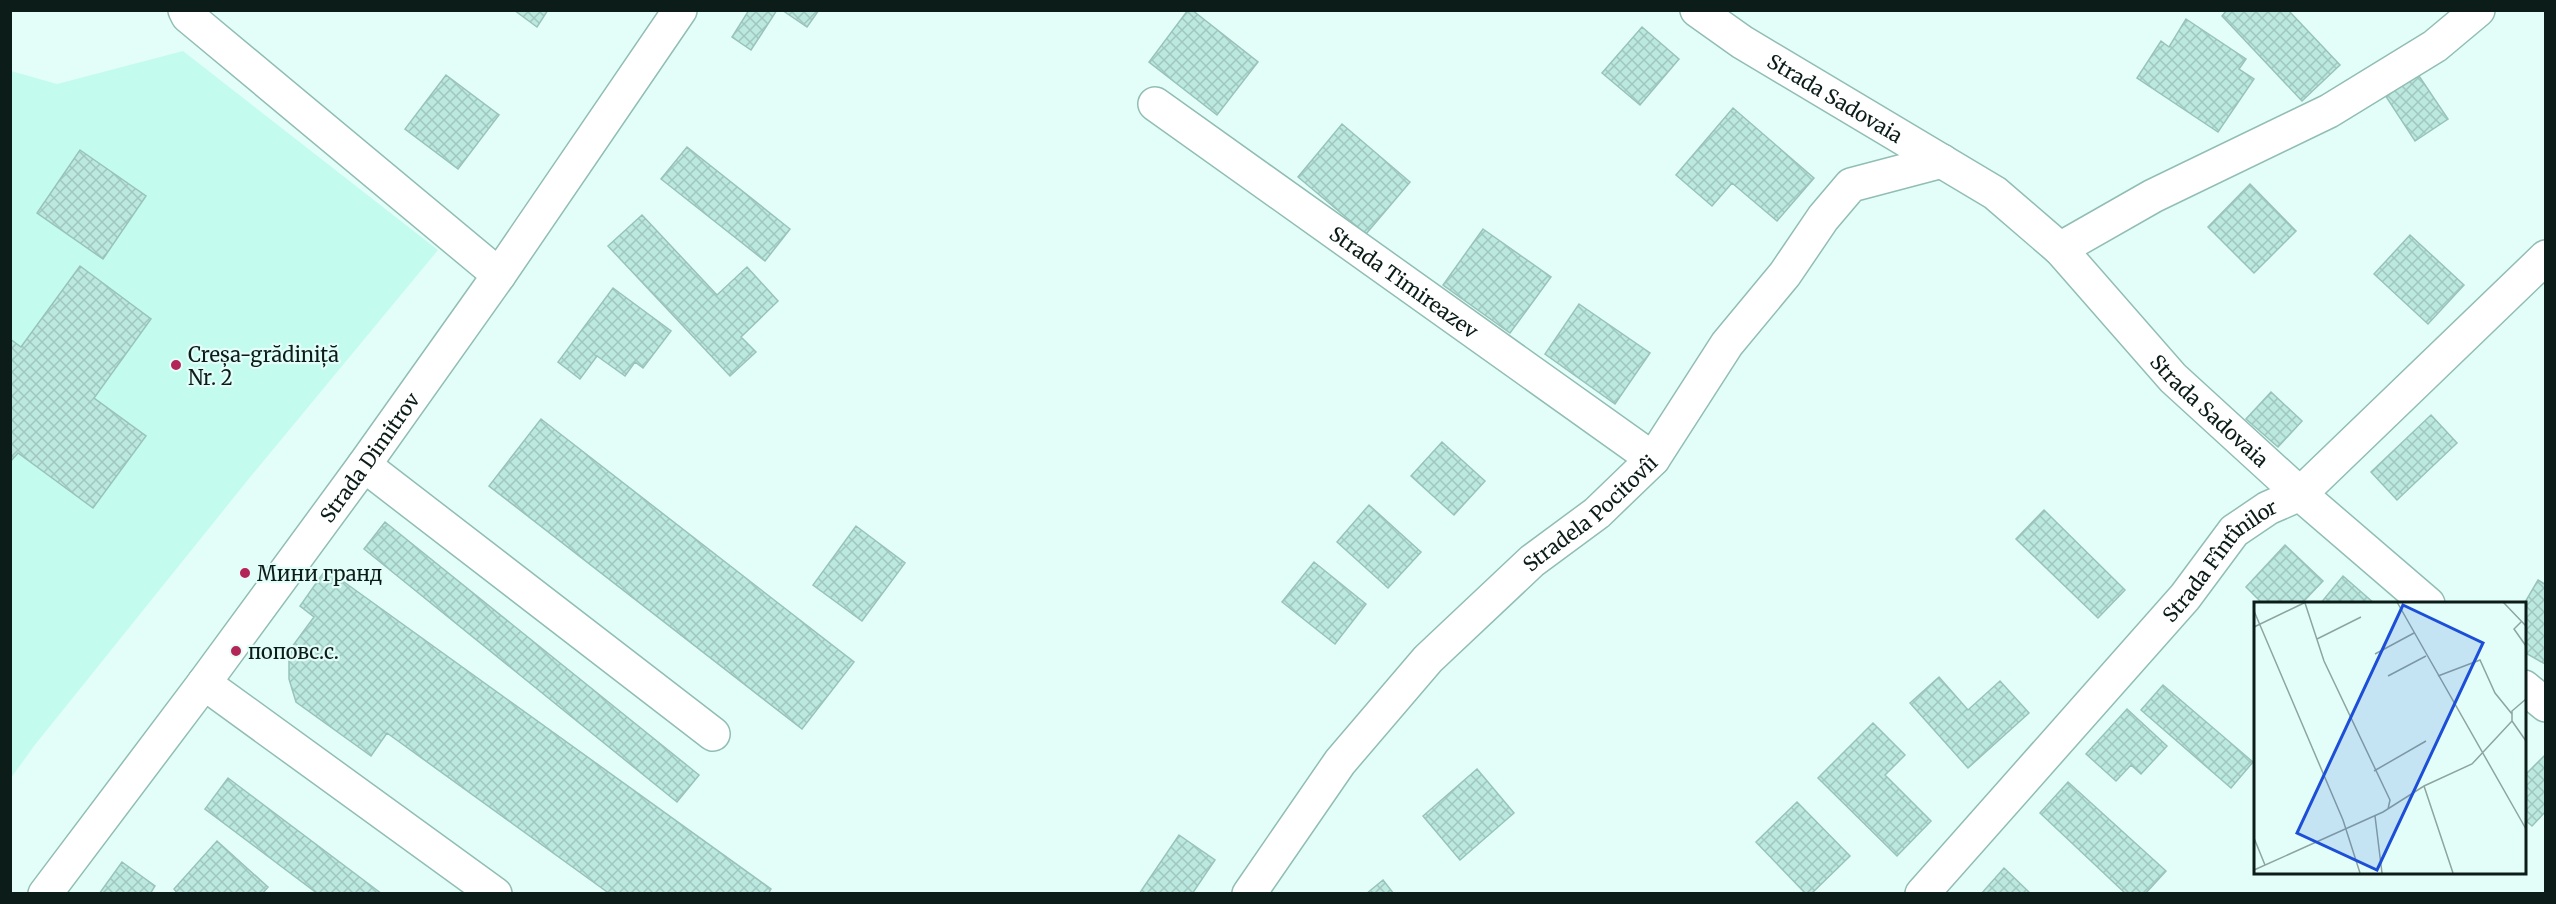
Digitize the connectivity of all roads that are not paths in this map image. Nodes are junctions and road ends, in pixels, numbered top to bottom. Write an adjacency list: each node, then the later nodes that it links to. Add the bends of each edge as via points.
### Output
1 (185, 10): 9 (street)
2 (680, 10): 9 (street, Strada Dimitrov)
3 (1697, 10): 6 (street, Strada Sadovaia, via 1742,42)
4 (2478, 10): 7 (street, via 2435,46 2329,111 2153,196)
5 (1155, 104): 10 (street, Strada Timireazev)
6 (1942, 161): 7 (street, Strada Sadovaia, via 1995,193); 10 (street, Stradela Pocitovîi, via 1851,185 1727,344)
7 (2060, 249): 12 (street, Strada Sadovaia, via 2173,378)
8 (2546, 257): 12 (street, Strada Fîntînilor)
9 (499, 274): 11 (street, Strada Dimitrov)
10 (1653, 459): 20 (street, Stradela Pocitovîi, via 1597,513 1532,561 1428,659 1340,762)
11 (364, 465): 14 (street, Strada Dimitrov); 17 (street)
12 (2300, 494): 13 (street, Strada Sadovaia); 21 (street, Strada Fîntînilor, via 2268,508 2234,531 2185,597)
13 (2426, 602)
14 (204, 683): 18 (street, Strada Dimitrov); 19 (street)
15 (2526, 689): 16 (street)
16 (2546, 705)
17 (713, 734)
18 (45, 894)
19 (495, 894)
20 (1249, 894)
21 (1922, 894)

